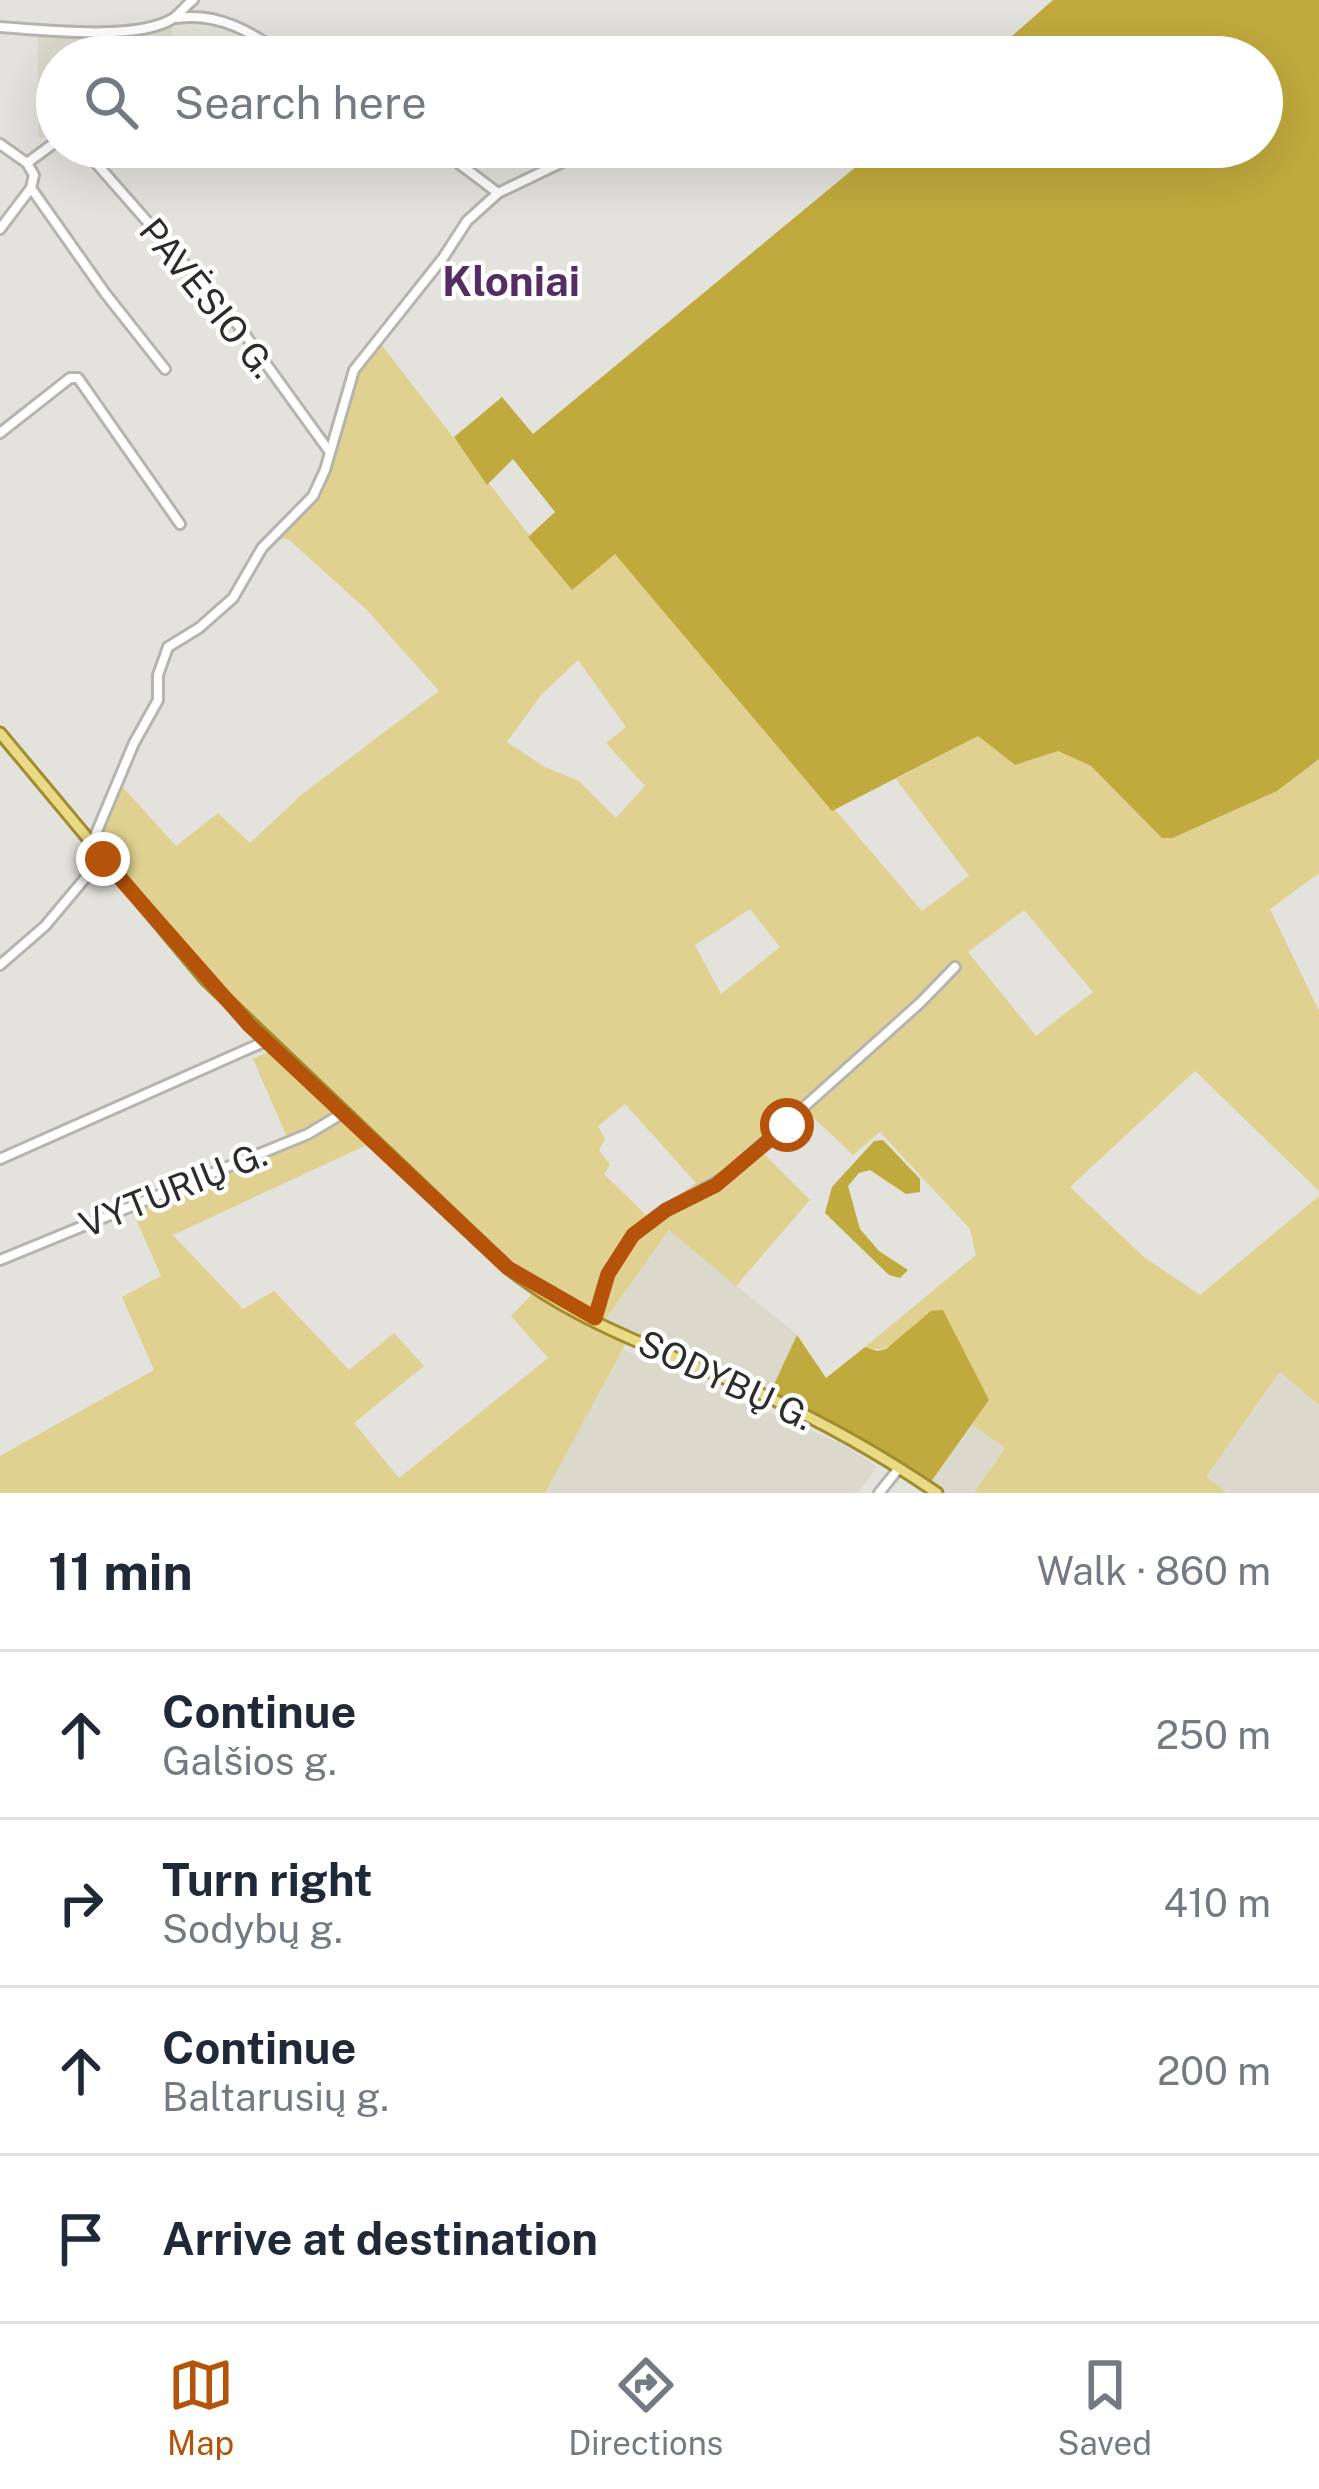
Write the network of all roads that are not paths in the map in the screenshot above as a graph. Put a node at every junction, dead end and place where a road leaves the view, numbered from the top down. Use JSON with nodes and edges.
{"nodes":[{"id":1,"x":190,"y":2,"type":"edge"},
{"id":2,"x":176,"y":18,"type":"junction"},
{"id":3,"x":0,"y":27,"type":"edge"},
{"id":4,"x":249,"y":36,"type":"edge"},
{"id":5,"x":0,"y":144,"type":"edge"},
{"id":6,"x":36,"y":160,"type":"edge"},
{"id":7,"x":27,"y":163,"type":"junction"},
{"id":8,"x":100,"y":168,"type":"edge"},
{"id":9,"x":464,"y":168,"type":"edge"},
{"id":10,"x":551,"y":168,"type":"edge"},
{"id":11,"x":31,"y":188,"type":"junction"},
{"id":12,"x":498,"y":194,"type":"junction"},
{"id":13,"x":0,"y":230,"type":"edge"},
{"id":14,"x":165,"y":370,"type":"dead end"},
{"id":15,"x":0,"y":433,"type":"edge"},
{"id":16,"x":330,"y":452,"type":"junction"},
{"id":17,"x":180,"y":524,"type":"dead end"},
{"id":18,"x":0,"y":735,"type":"edge"},
{"id":19,"x":92,"y":845,"type":"junction"},
{"id":20,"x":103,"y":859,"type":"junction"},
{"id":21,"x":0,"y":964,"type":"edge"},
{"id":22,"x":956,"y":967,"type":"dead end"},
{"id":23,"x":266,"y":1041,"type":"junction"},
{"id":24,"x":343,"y":1112,"type":"junction"},
{"id":25,"x":0,"y":1160,"type":"edge"},
{"id":26,"x":0,"y":1260,"type":"edge"},
{"id":27,"x":595,"y":1318,"type":"junction"},
{"id":28,"x":899,"y":1468,"type":"junction"},
{"id":29,"x":879,"y":1493,"type":"edge"},
{"id":30,"x":937,"y":1493,"type":"edge"}],
"edges":[{"from":1,"to":2,"type":"street"},
{"from":2,"to":3,"type":"street"},
{"from":2,"to":4,"type":"street"},
{"from":5,"to":7,"type":"street"},
{"from":6,"to":7,"type":"street"},
{"from":7,"to":11,"type":"street"},
{"from":8,"to":16,"type":"street","name":"PAVĖSIO G."},
{"from":9,"to":12,"type":"street"},
{"from":10,"to":12,"type":"street"},
{"from":11,"to":13,"type":"street"},
{"from":11,"to":14,"type":"street"},
{"from":12,"to":16,"type":"street"},
{"from":15,"to":17,"type":"street"},
{"from":16,"to":19,"type":"street"},
{"from":18,"to":19,"type":"main road","name":"SODYBŲ G."},
{"from":19,"to":20,"type":"main road","name":"SODYBŲ G."},
{"from":20,"to":21,"type":"street"},
{"from":20,"to":23,"type":"main road","name":"SODYBŲ G."},
{"from":22,"to":27,"type":"street"},
{"from":23,"to":24,"type":"main road","name":"SODYBŲ G."},
{"from":23,"to":25,"type":"street"},
{"from":24,"to":26,"type":"street","name":"VYTURIŲ G."},
{"from":24,"to":27,"type":"main road","name":"SODYBŲ G."},
{"from":27,"to":28,"type":"main road","name":"SODYBŲ G."},
{"from":28,"to":29,"type":"street"},
{"from":28,"to":30,"type":"main road","name":"SODYBŲ G."}]}
